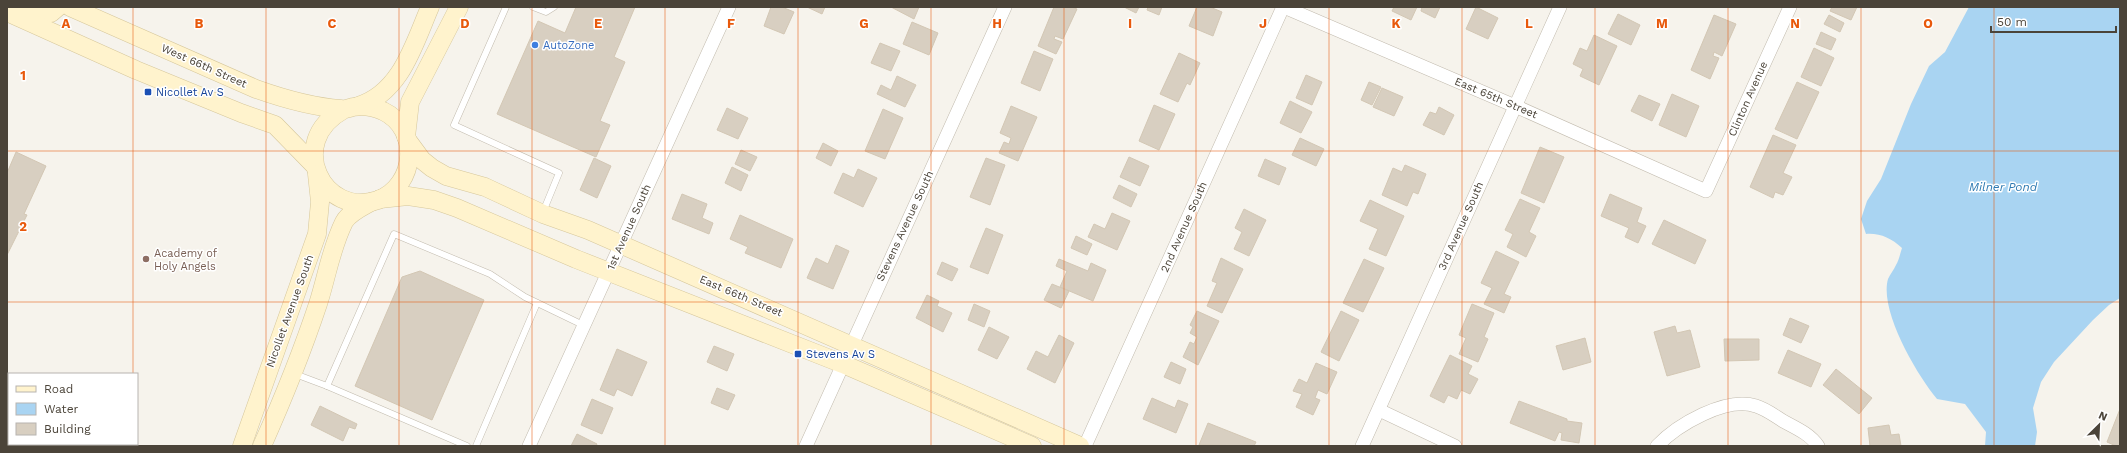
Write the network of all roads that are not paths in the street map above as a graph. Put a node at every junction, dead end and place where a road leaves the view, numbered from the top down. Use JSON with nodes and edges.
{"nodes":[{"id":1,"x":28,"y":7,"type":"edge"},
{"id":2,"x":58,"y":7,"type":"edge"},
{"id":3,"x":70,"y":7,"type":"edge"},
{"id":4,"x":430,"y":7,"type":"edge"},
{"id":5,"x":459,"y":7,"type":"edge"},
{"id":6,"x":506,"y":7,"type":"edge"},
{"id":7,"x":533,"y":7,"type":"edge"},
{"id":8,"x":554,"y":7,"type":"edge"},
{"id":9,"x":729,"y":7,"type":"edge"},
{"id":10,"x":1005,"y":7,"type":"edge"},
{"id":11,"x":1284,"y":7,"type":"edge"},
{"id":12,"x":1560,"y":7,"type":"edge"},
{"id":13,"x":1790,"y":7,"type":"edge"},
{"id":14,"x":7,"y":12,"type":"edge"},
{"id":15,"x":1515,"y":106,"type":"junction"},
{"id":16,"x":351,"y":108,"type":"junction"},
{"id":17,"x":407,"y":139,"type":"junction"},
{"id":18,"x":316,"y":168,"type":"junction"},
{"id":19,"x":1706,"y":192,"type":"joint"},
{"id":20,"x":375,"y":200,"type":"junction"},
{"id":21,"x":543,"y":214,"type":"junction"},
{"id":22,"x":620,"y":244,"type":"junction"},
{"id":23,"x":609,"y":272,"type":"junction"},
{"id":24,"x":537,"y":303,"type":"junction"},
{"id":25,"x":583,"y":325,"type":"junction"},
{"id":26,"x":851,"y":345,"type":"junction"},
{"id":27,"x":843,"y":364,"type":"junction"},
{"id":28,"x":293,"y":373,"type":"junction"},
{"id":29,"x":327,"y":386,"type":"junction"},
{"id":30,"x":1378,"y":410,"type":"junction"},
{"id":31,"x":242,"y":446,"type":"edge"},
{"id":32,"x":262,"y":446,"type":"edge"},
{"id":33,"x":467,"y":446,"type":"edge"},
{"id":34,"x":476,"y":446,"type":"edge"},
{"id":35,"x":528,"y":446,"type":"edge"},
{"id":36,"x":806,"y":446,"type":"edge"},
{"id":37,"x":1032,"y":446,"type":"edge"},
{"id":38,"x":1080,"y":446,"type":"edge"},
{"id":39,"x":1085,"y":446,"type":"edge"},
{"id":40,"x":1362,"y":446,"type":"edge"},
{"id":41,"x":1455,"y":446,"type":"edge"},
{"id":42,"x":1657,"y":446,"type":"edge"},
{"id":43,"x":1818,"y":446,"type":"edge"}],
"edges":[{"from":1,"to":2,"type":"main road"},
{"from":3,"to":16,"type":"main road","name":"West 66th Street"},
{"from":4,"to":16,"type":"main road"},
{"from":5,"to":17,"type":"main road"},
{"from":6,"to":21,"type":"lane"},
{"from":7,"to":8,"type":"lane"},
{"from":9,"to":22,"type":"street","name":"1st Avenue South"},
{"from":10,"to":26,"type":"street","name":"Stevens Avenue South"},
{"from":11,"to":15,"type":"street","name":"East 65th Street"},
{"from":11,"to":39,"type":"street","name":"2nd Avenue South"},
{"from":12,"to":15,"type":"street","name":"3rd Avenue South"},
{"from":13,"to":19,"type":"street","name":"Clinton Avenue"},
{"from":14,"to":18,"type":"main road"},
{"from":15,"to":19,"type":"street","name":"East 65th Street"},
{"from":15,"to":30,"type":"street","name":"3rd Avenue South"},
{"from":16,"to":17,"type":"main road"},
{"from":16,"to":18,"type":"main road"},
{"from":17,"to":20,"type":"main road"},
{"from":17,"to":21,"type":"main road","name":"East 66th Street"},
{"from":18,"to":20,"type":"main road"},
{"from":18,"to":31,"type":"main road","name":"Nicollet Avenue South"},
{"from":20,"to":23,"type":"main road"},
{"from":20,"to":28,"type":"main road","name":"Nicollet Avenue South"},
{"from":21,"to":22,"type":"main road","name":"East 66th Street"},
{"from":22,"to":23,"type":"street","name":"1st Avenue South"},
{"from":22,"to":26,"type":"main road","name":"East 66th Street"},
{"from":23,"to":25,"type":"street","name":"1st Avenue South"},
{"from":23,"to":27,"type":"main road"},
{"from":24,"to":25,"type":"lane"},
{"from":24,"to":29,"type":"lane"},
{"from":24,"to":34,"type":"lane"},
{"from":25,"to":35,"type":"street","name":"1st Avenue South"},
{"from":26,"to":27,"type":"street","name":"Stevens Avenue South"},
{"from":26,"to":38,"type":"main road","name":"East 66th Street"},
{"from":27,"to":36,"type":"street","name":"Stevens Avenue South"},
{"from":27,"to":37,"type":"main road"},
{"from":28,"to":29,"type":"lane"},
{"from":28,"to":32,"type":"main road","name":"Nicollet Avenue South"},
{"from":29,"to":33,"type":"lane"},
{"from":30,"to":40,"type":"street","name":"3rd Avenue South"},
{"from":30,"to":41,"type":"street"},
{"from":42,"to":43,"type":"street"}]}
